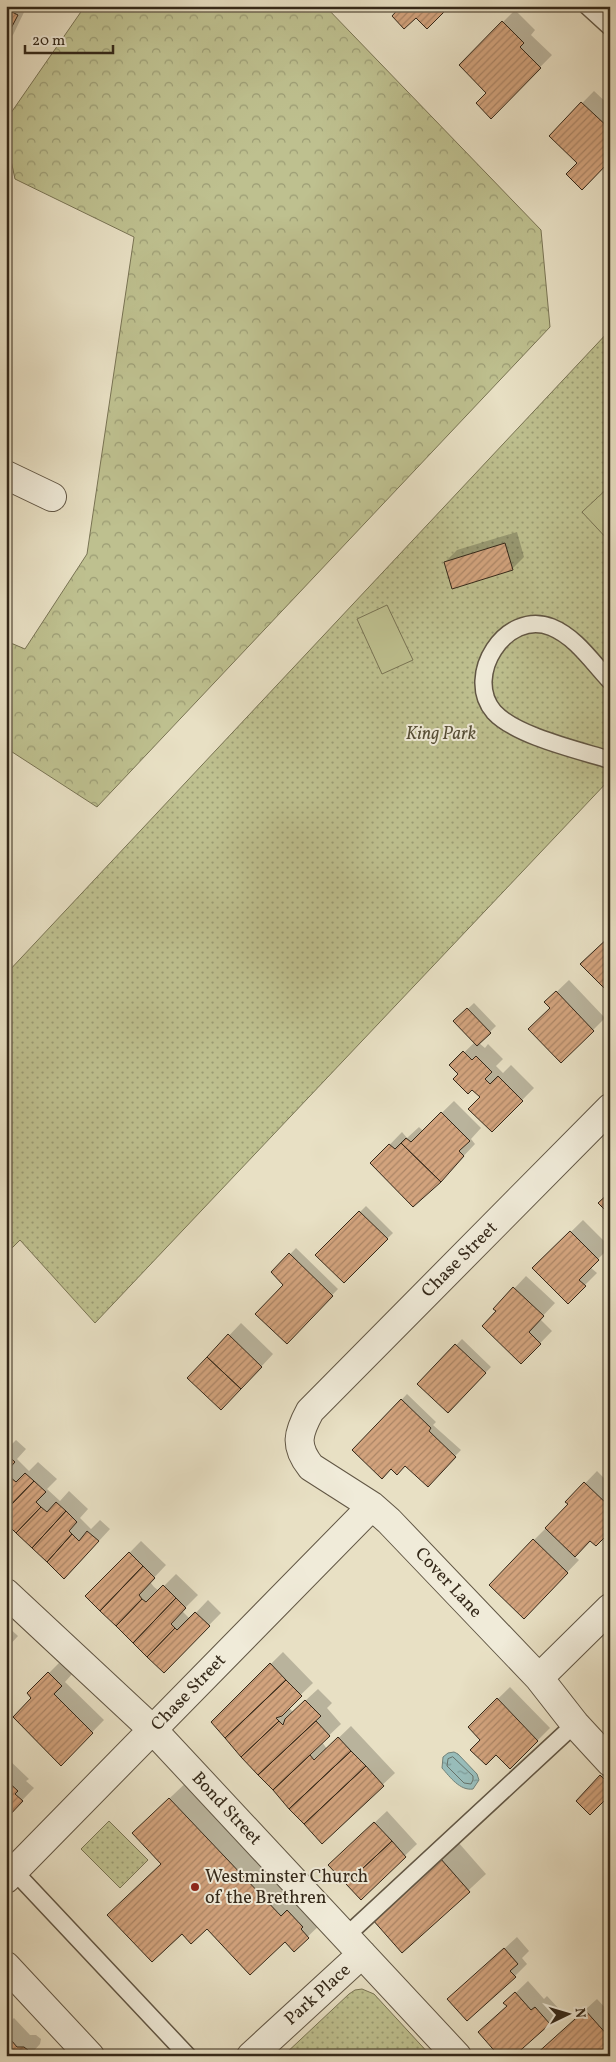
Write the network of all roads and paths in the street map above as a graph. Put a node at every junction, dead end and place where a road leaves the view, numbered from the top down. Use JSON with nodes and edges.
{"nodes":[{"id":1,"x":587,"y":6,"type":"edge"},
{"id":2,"x":610,"y":27,"type":"edge"},
{"id":3,"x":6,"y":475,"type":"edge"},
{"id":4,"x":52,"y":497,"type":"dead end"},
{"id":5,"x":610,"y":681,"type":"edge"},
{"id":6,"x":610,"y":760,"type":"edge"},
{"id":7,"x":610,"y":1108,"type":"edge"},
{"id":8,"x":310,"y":1411,"type":"joint"},
{"id":9,"x":372,"y":1506,"type":"junction"},
{"id":10,"x":6,"y":1593,"type":"edge"},
{"id":11,"x":610,"y":1608,"type":"edge"},
{"id":12,"x":539,"y":1678,"type":"junction"},
{"id":13,"x":575,"y":1724,"type":"junction"},
{"id":14,"x":153,"y":1730,"type":"junction"},
{"id":15,"x":610,"y":1762,"type":"edge"},
{"id":16,"x":10,"y":1875,"type":"edge"},
{"id":17,"x":354,"y":1945,"type":"junction"},
{"id":18,"x":6,"y":1966,"type":"edge"},
{"id":19,"x":90,"y":2056,"type":"edge"},
{"id":20,"x":188,"y":2056,"type":"edge"},
{"id":21,"x":251,"y":2056,"type":"edge"},
{"id":22,"x":457,"y":2056,"type":"edge"}],
"edges":[{"from":1,"to":2,"type":"lane"},
{"from":3,"to":4,"type":"street"},
{"from":5,"to":6,"type":"lane"},
{"from":7,"to":8,"type":"street","name":"Chase Street"},
{"from":8,"to":9,"type":"street","name":"Cover Lane"},
{"from":9,"to":12,"type":"street","name":"Cover Lane"},
{"from":9,"to":14,"type":"street","name":"Chase Street"},
{"from":10,"to":14,"type":"street","name":"Bond Street"},
{"from":11,"to":12,"type":"street"},
{"from":12,"to":13,"type":"street","name":"Cover Lane"},
{"from":13,"to":15,"type":"street","name":"Cover Lane"},
{"from":13,"to":17,"type":"lane"},
{"from":14,"to":16,"type":"street","name":"Chase Street"},
{"from":14,"to":17,"type":"street","name":"Bond Street"},
{"from":16,"to":20,"type":"lane"},
{"from":17,"to":21,"type":"street","name":"Park Place"},
{"from":17,"to":22,"type":"street","name":"Bond Street"},
{"from":18,"to":19,"type":"street"}]}
